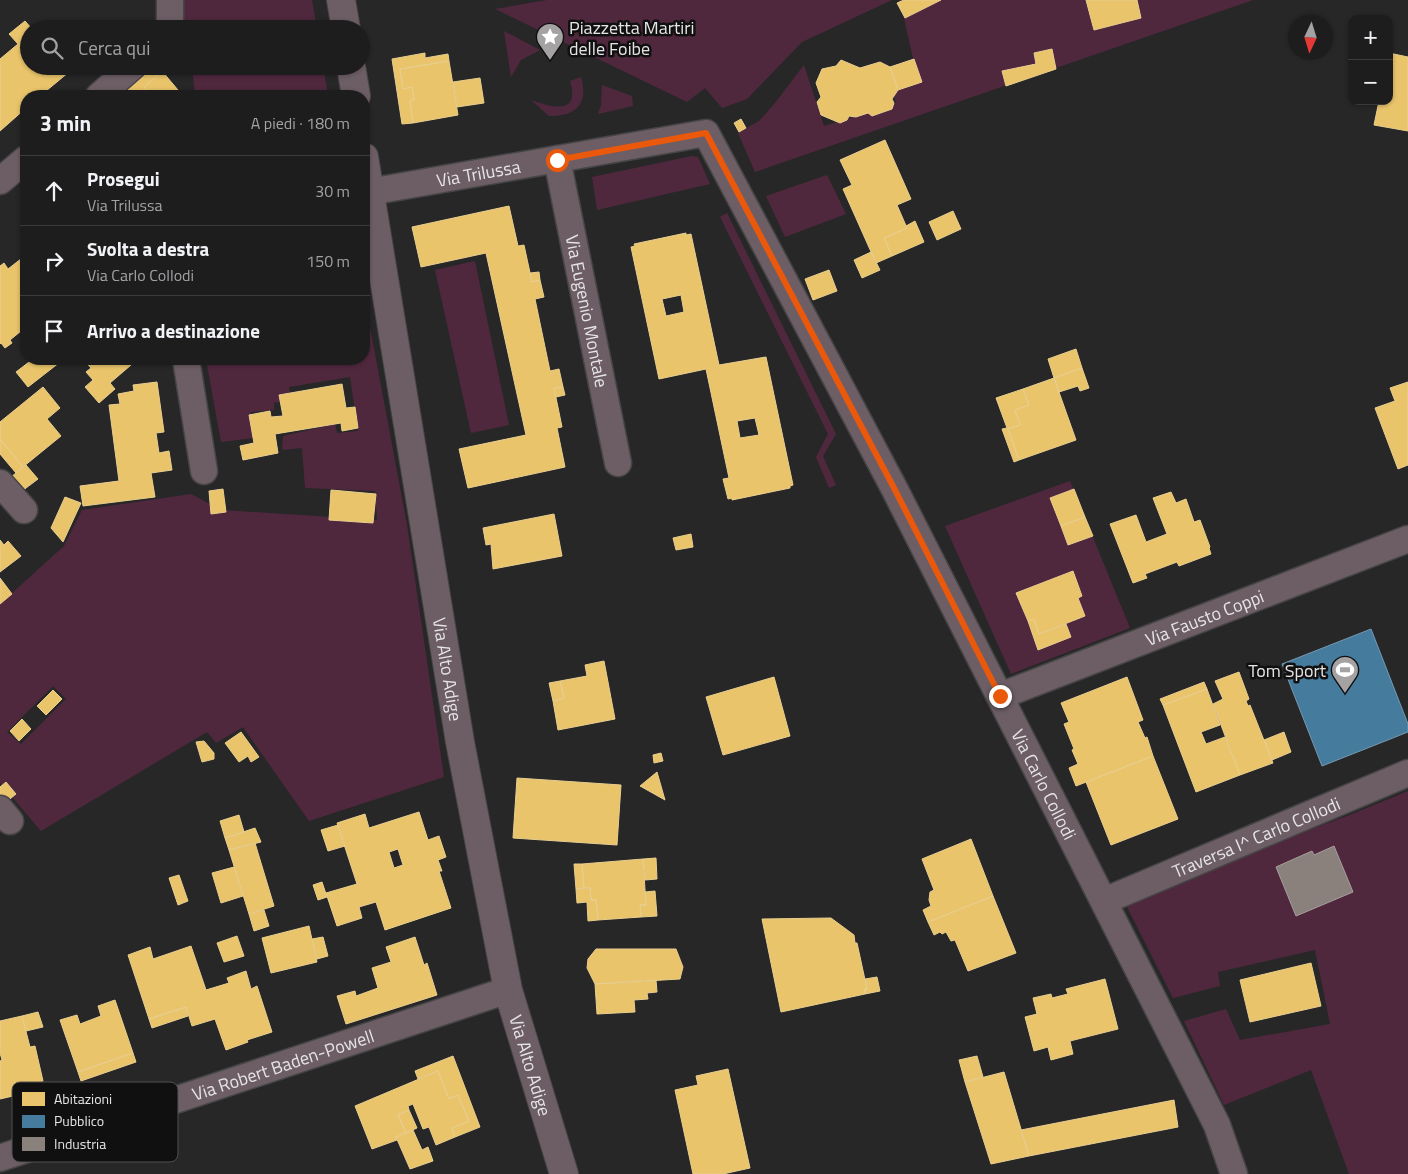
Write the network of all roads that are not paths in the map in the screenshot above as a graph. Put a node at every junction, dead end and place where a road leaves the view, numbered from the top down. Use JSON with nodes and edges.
{"nodes":[{"id":1,"x":170,"y":0,"type":"edge"},
{"id":2,"x":341,"y":0,"type":"edge"},
{"id":3,"x":170,"y":20,"type":"edge"},
{"id":4,"x":344,"y":20,"type":"edge"},
{"id":5,"x":123,"y":75,"type":"edge"},
{"id":6,"x":353,"y":75,"type":"edge"},
{"id":7,"x":106,"y":90,"type":"edge"},
{"id":8,"x":355,"y":90,"type":"edge"},
{"id":9,"x":706,"y":133,"type":"joint"},
{"id":10,"x":557,"y":160,"type":"junction"},
{"id":11,"x":20,"y":166,"type":"edge"},
{"id":12,"x":0,"y":181,"type":"edge"},
{"id":13,"x":370,"y":192,"type":"edge"},
{"id":14,"x":370,"y":204,"type":"edge"},
{"id":15,"x":187,"y":365,"type":"edge"},
{"id":16,"x":618,"y":463,"type":"dead end"},
{"id":17,"x":204,"y":471,"type":"dead end"},
{"id":18,"x":0,"y":483,"type":"edge"},
{"id":19,"x":24,"y":510,"type":"dead end"},
{"id":20,"x":1408,"y":539,"type":"edge"},
{"id":21,"x":1000,"y":696,"type":"junction"},
{"id":22,"x":1408,"y":773,"type":"edge"},
{"id":23,"x":1104,"y":901,"type":"junction"},
{"id":24,"x":508,"y":990,"type":"junction"},
{"id":25,"x":178,"y":1099,"type":"edge"},
{"id":26,"x":12,"y":1154,"type":"edge"},
{"id":27,"x":0,"y":1158,"type":"edge"},
{"id":28,"x":564,"y":1174,"type":"edge"},
{"id":29,"x":1234,"y":1174,"type":"edge"}],
"edges":[{"from":1,"to":3,"type":"street"},
{"from":2,"to":4,"type":"street"},
{"from":5,"to":7,"type":"street"},
{"from":6,"to":8,"type":"street"},
{"from":9,"to":10,"type":"street","name":"Via Trilussa"},
{"from":9,"to":21,"type":"street","name":"Via Carlo Collodi"},
{"from":10,"to":13,"type":"street","name":"Via Trilussa"},
{"from":10,"to":16,"type":"street","name":"Via Eugenio Montale"},
{"from":11,"to":12,"type":"street"},
{"from":14,"to":24,"type":"street","name":"Via Alto Adige"},
{"from":15,"to":17,"type":"street"},
{"from":18,"to":19,"type":"street"},
{"from":20,"to":21,"type":"street","name":"Via Fausto Coppi"},
{"from":21,"to":23,"type":"street","name":"Via Carlo Collodi"},
{"from":22,"to":23,"type":"street","name":"Traversa I^ Carlo Collodi"},
{"from":23,"to":29,"type":"street","name":"Via Carlo Collodi"},
{"from":24,"to":25,"type":"street","name":"Via Robert Baden-Powell"},
{"from":24,"to":28,"type":"street","name":"Via Alto Adige"},
{"from":26,"to":27,"type":"street","name":"Via Robert Baden-Powell"}]}
